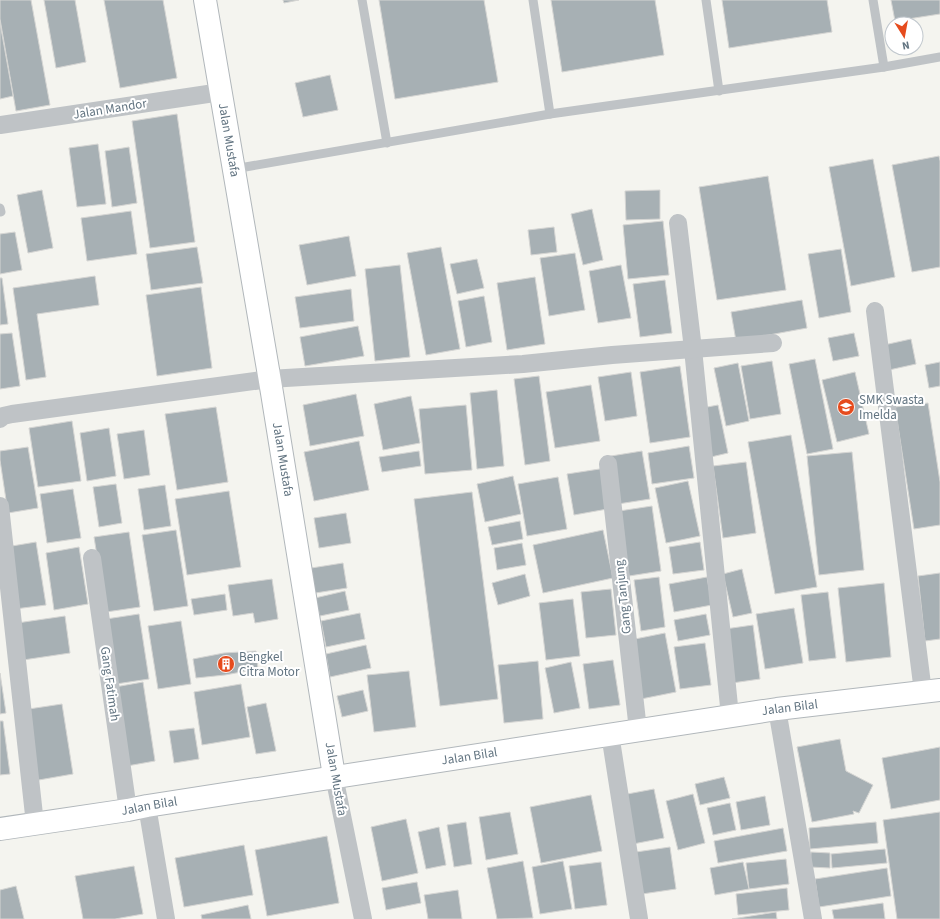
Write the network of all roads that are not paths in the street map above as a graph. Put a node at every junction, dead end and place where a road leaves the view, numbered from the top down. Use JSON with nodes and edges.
{"nodes":[{"id":1,"x":205,"y":0,"type":"edge"},
{"id":2,"x":362,"y":0,"type":"edge"},
{"id":3,"x":533,"y":0,"type":"edge"},
{"id":4,"x":706,"y":0,"type":"edge"},
{"id":5,"x":874,"y":0,"type":"edge"},
{"id":6,"x":940,"y":57,"type":"edge"},
{"id":7,"x":884,"y":67,"type":"junction"},
{"id":8,"x":719,"y":91,"type":"junction"},
{"id":9,"x":221,"y":92,"type":"junction"},
{"id":10,"x":550,"y":114,"type":"junction"},
{"id":11,"x":0,"y":126,"type":"edge"},
{"id":12,"x":387,"y":143,"type":"junction"},
{"id":13,"x":234,"y":169,"type":"junction"},
{"id":14,"x":678,"y":222,"type":"dead end"},
{"id":15,"x":875,"y":311,"type":"dead end"},
{"id":16,"x":773,"y":343,"type":"dead end"},
{"id":17,"x":693,"y":349,"type":"junction"},
{"id":18,"x":269,"y":379,"type":"junction"},
{"id":19,"x":0,"y":419,"type":"edge"},
{"id":20,"x":608,"y":464,"type":"dead end"},
{"id":21,"x":0,"y":506,"type":"edge"},
{"id":22,"x":92,"y":558,"type":"dead end"},
{"id":23,"x":932,"y":691,"type":"edge"},
{"id":24,"x":777,"y":709,"type":"junction"},
{"id":25,"x":730,"y":716,"type":"junction"},
{"id":26,"x":638,"y":730,"type":"junction"},
{"id":27,"x":610,"y":734,"type":"junction"},
{"id":28,"x":334,"y":776,"type":"junction"},
{"id":29,"x":138,"y":808,"type":"junction"},
{"id":30,"x":35,"y":824,"type":"junction"},
{"id":31,"x":0,"y":829,"type":"edge"},
{"id":32,"x":166,"y":919,"type":"edge"},
{"id":33,"x":363,"y":919,"type":"edge"},
{"id":34,"x":639,"y":919,"type":"edge"},
{"id":35,"x":813,"y":919,"type":"edge"}],
"edges":[{"from":1,"to":9,"type":"main road","name":"Jalan Mustafa"},
{"from":2,"to":12,"type":"lane"},
{"from":3,"to":10,"type":"lane"},
{"from":4,"to":8,"type":"lane"},
{"from":5,"to":7,"type":"lane"},
{"from":6,"to":7,"type":"lane"},
{"from":7,"to":8,"type":"lane"},
{"from":8,"to":10,"type":"lane"},
{"from":9,"to":11,"type":"street","name":"Jalan Mandor"},
{"from":9,"to":13,"type":"main road","name":"Jalan Mustafa"},
{"from":10,"to":12,"type":"lane"},
{"from":12,"to":13,"type":"lane"},
{"from":13,"to":18,"type":"main road","name":"Jalan Mustafa"},
{"from":14,"to":17,"type":"street"},
{"from":15,"to":23,"type":"street"},
{"from":16,"to":17,"type":"street"},
{"from":17,"to":18,"type":"street"},
{"from":17,"to":25,"type":"street"},
{"from":18,"to":19,"type":"street"},
{"from":18,"to":28,"type":"main road","name":"Jalan Mustafa"},
{"from":20,"to":26,"type":"street","name":"Gang Tanjung"},
{"from":21,"to":30,"type":"street"},
{"from":22,"to":29,"type":"street","name":"Gang Fatimah"},
{"from":23,"to":24,"type":"main road","name":"Jalan Bilal"},
{"from":24,"to":25,"type":"main road","name":"Jalan Bilal"},
{"from":24,"to":35,"type":"street"},
{"from":25,"to":26,"type":"main road","name":"Jalan Bilal"},
{"from":26,"to":27,"type":"main road","name":"Jalan Bilal"},
{"from":27,"to":28,"type":"main road","name":"Jalan Bilal"},
{"from":27,"to":34,"type":"street"},
{"from":28,"to":29,"type":"main road","name":"Jalan Bilal"},
{"from":28,"to":33,"type":"street","name":"Jalan Mustafa"},
{"from":29,"to":30,"type":"main road","name":"Jalan Bilal"},
{"from":29,"to":32,"type":"street","name":"Gang Fatimah"},
{"from":30,"to":31,"type":"main road","name":"Jalan Bilal"}]}
